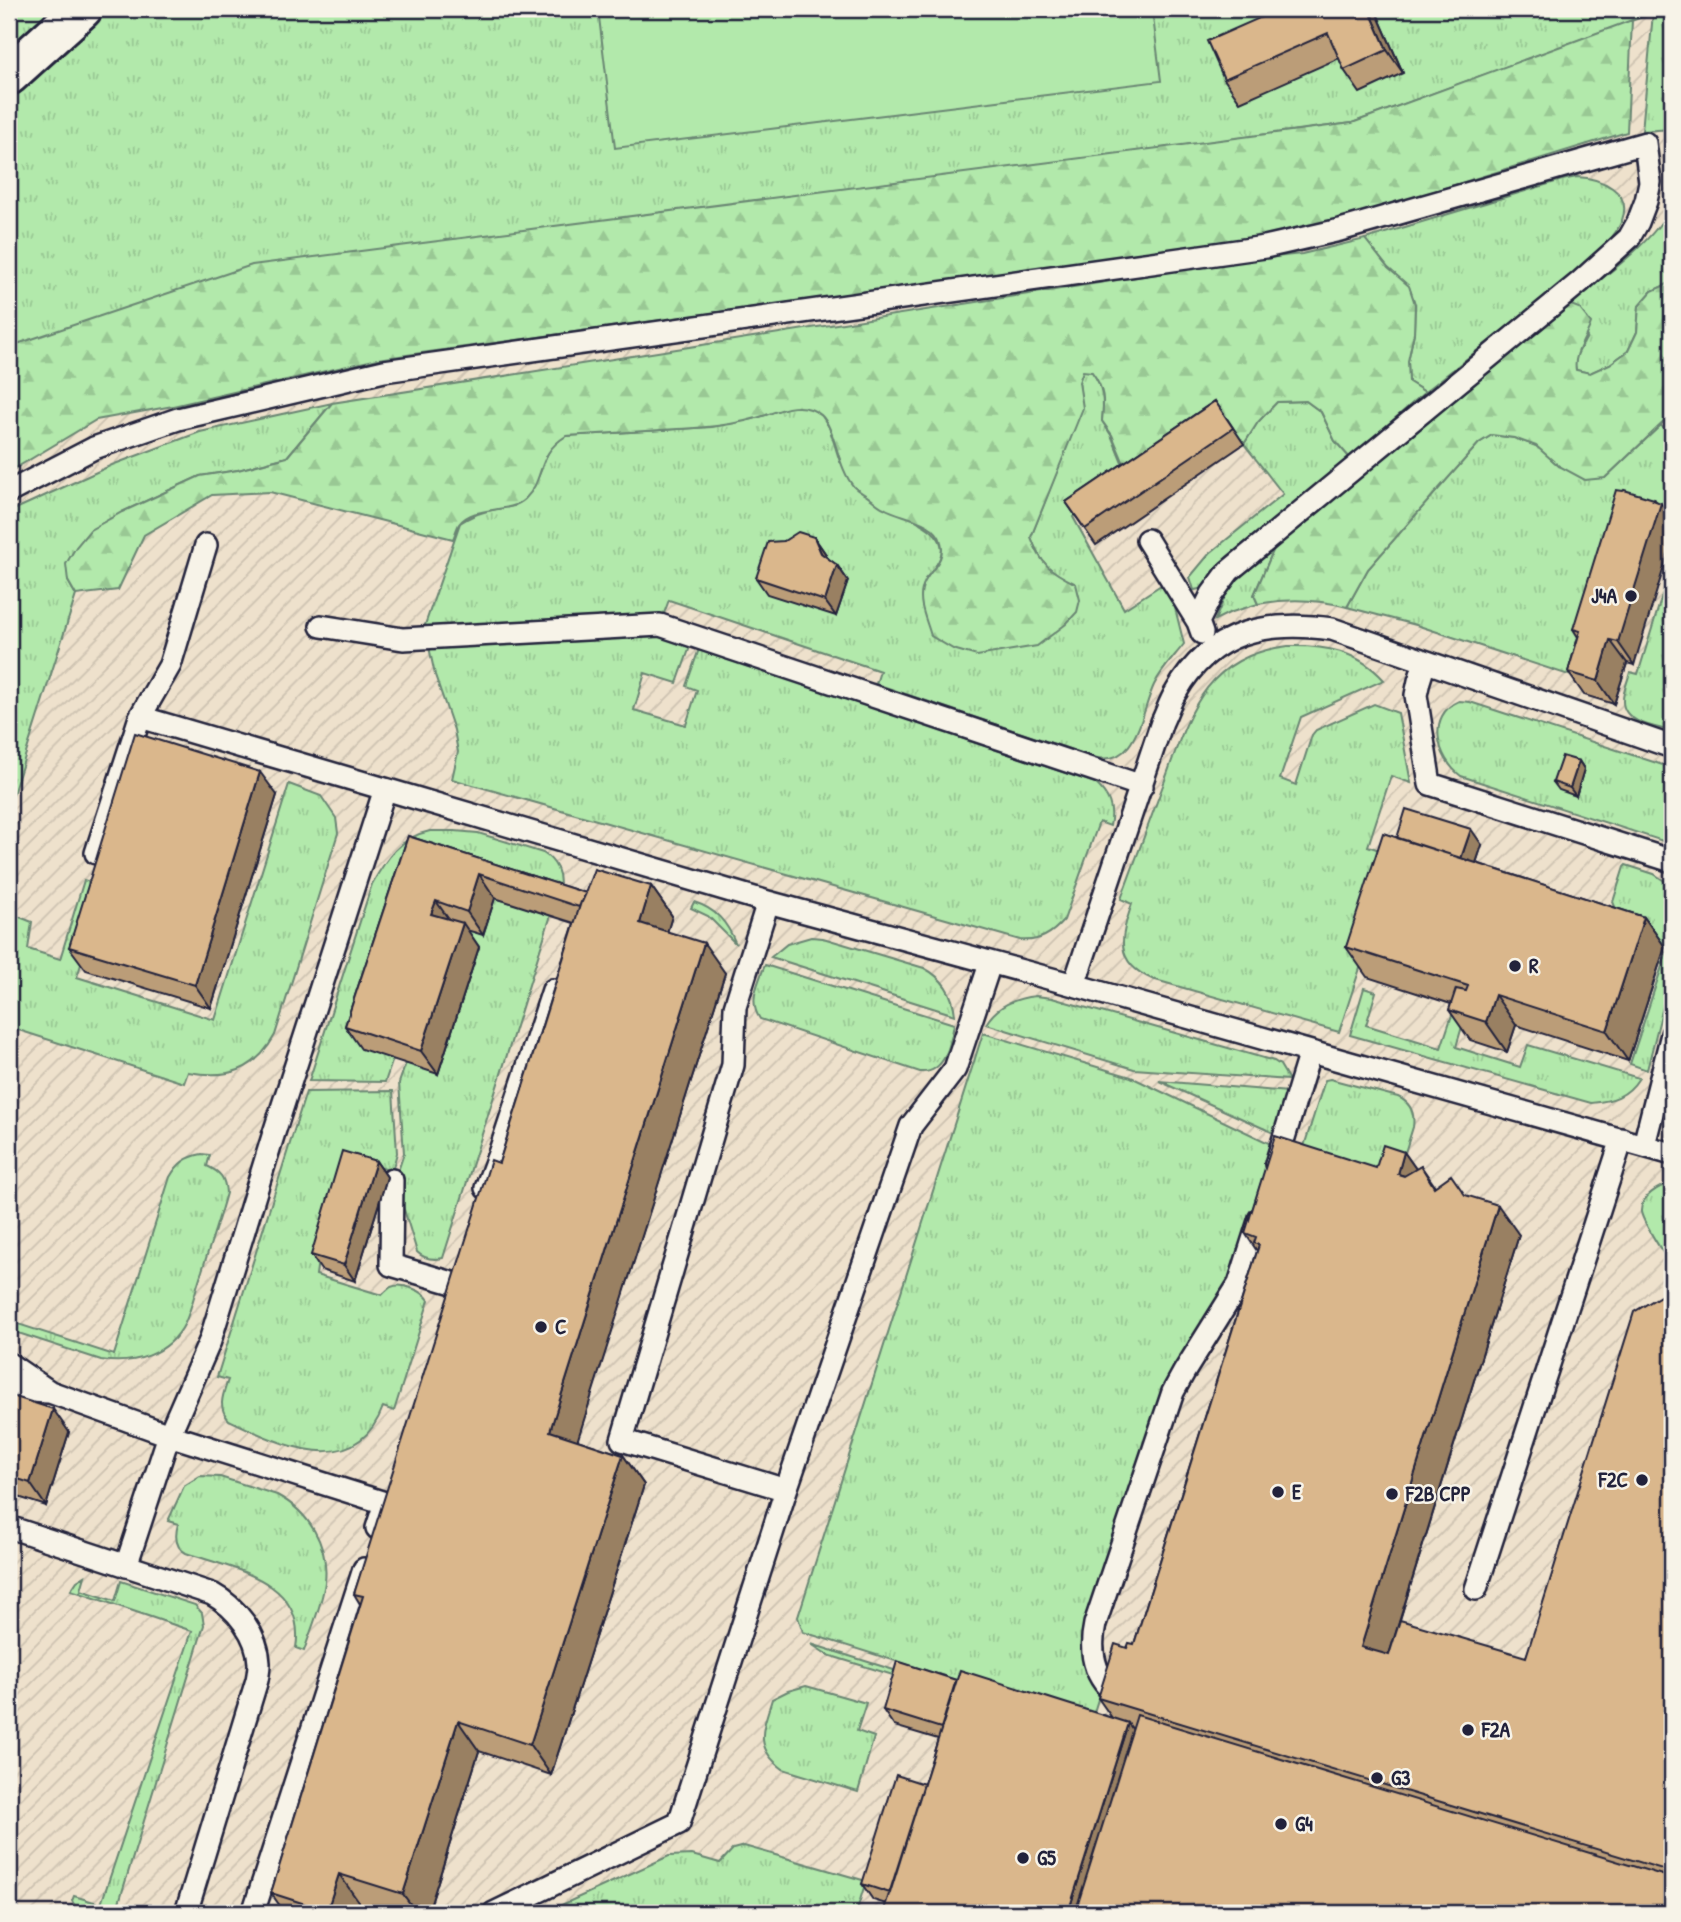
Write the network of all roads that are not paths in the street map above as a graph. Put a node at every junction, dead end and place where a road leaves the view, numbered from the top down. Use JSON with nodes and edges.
{"nodes":[{"id":1,"x":82,"y":9,"type":"edge"},
{"id":2,"x":9,"y":75,"type":"edge"},
{"id":3,"x":9,"y":492,"type":"edge"},
{"id":4,"x":1147,"y":540,"type":"dead end"},
{"id":5,"x":206,"y":545,"type":"dead end"},
{"id":6,"x":1198,"y":622,"type":"junction"},
{"id":7,"x":321,"y":625,"type":"dead end"},
{"id":8,"x":1210,"y":652,"type":"junction"},
{"id":9,"x":1425,"y":662,"type":"junction"},
{"id":10,"x":140,"y":717,"type":"junction"},
{"id":11,"x":1672,"y":747,"type":"edge"},
{"id":12,"x":1142,"y":786,"type":"junction"},
{"id":13,"x":385,"y":789,"type":"junction"},
{"id":14,"x":96,"y":853,"type":"edge"},
{"id":15,"x":1672,"y":861,"type":"edge"},
{"id":16,"x":768,"y":902,"type":"junction"},
{"id":17,"x":990,"y":964,"type":"junction"},
{"id":18,"x":559,"y":973,"type":"edge"},
{"id":19,"x":1074,"y":985,"type":"junction"},
{"id":20,"x":1672,"y":1034,"type":"edge"},
{"id":21,"x":1310,"y":1052,"type":"junction"},
{"id":22,"x":1622,"y":1139,"type":"junction"},
{"id":23,"x":1644,"y":1145,"type":"junction"},
{"id":24,"x":1672,"y":1154,"type":"edge"},
{"id":25,"x":392,"y":1180,"type":"dead end"},
{"id":26,"x":480,"y":1210,"type":"edge"},
{"id":27,"x":464,"y":1259,"type":"edge"},
{"id":28,"x":9,"y":1364,"type":"edge"},
{"id":29,"x":9,"y":1390,"type":"edge"},
{"id":30,"x":50,"y":1392,"type":"junction"},
{"id":31,"x":169,"y":1435,"type":"junction"},
{"id":32,"x":786,"y":1490,"type":"junction"},
{"id":33,"x":9,"y":1527,"type":"edge"},
{"id":34,"x":126,"y":1566,"type":"junction"},
{"id":35,"x":1476,"y":1589,"type":"dead end"},
{"id":36,"x":1108,"y":1687,"type":"edge"},
{"id":37,"x":186,"y":1913,"type":"edge"},
{"id":38,"x":253,"y":1913,"type":"edge"},
{"id":39,"x":494,"y":1913,"type":"edge"}],
"edges":[{"from":1,"to":2,"type":"street"},
{"from":3,"to":6,"type":"lane"},
{"from":4,"to":6,"type":"lane"},
{"from":5,"to":10,"type":"lane"},
{"from":6,"to":8,"type":"lane"},
{"from":7,"to":12,"type":"lane"},
{"from":8,"to":9,"type":"lane"},
{"from":8,"to":12,"type":"lane"},
{"from":9,"to":11,"type":"lane"},
{"from":9,"to":15,"type":"lane"},
{"from":10,"to":13,"type":"lane"},
{"from":10,"to":14,"type":"lane"},
{"from":12,"to":19,"type":"lane"},
{"from":13,"to":16,"type":"lane"},
{"from":13,"to":31,"type":"lane"},
{"from":16,"to":17,"type":"lane"},
{"from":16,"to":32,"type":"lane"},
{"from":17,"to":19,"type":"lane"},
{"from":17,"to":32,"type":"lane"},
{"from":18,"to":26,"type":"lane"},
{"from":19,"to":21,"type":"lane"},
{"from":20,"to":23,"type":"lane"},
{"from":21,"to":22,"type":"lane"},
{"from":21,"to":36,"type":"lane"},
{"from":22,"to":23,"type":"lane"},
{"from":22,"to":35,"type":"lane"},
{"from":23,"to":24,"type":"lane"},
{"from":25,"to":27,"type":"lane"},
{"from":28,"to":30,"type":"lane"},
{"from":29,"to":30,"type":"lane"},
{"from":30,"to":31,"type":"lane"},
{"from":31,"to":34,"type":"lane"},
{"from":31,"to":38,"type":"lane"},
{"from":32,"to":39,"type":"lane"},
{"from":33,"to":34,"type":"lane"},
{"from":34,"to":37,"type":"lane"}]}
